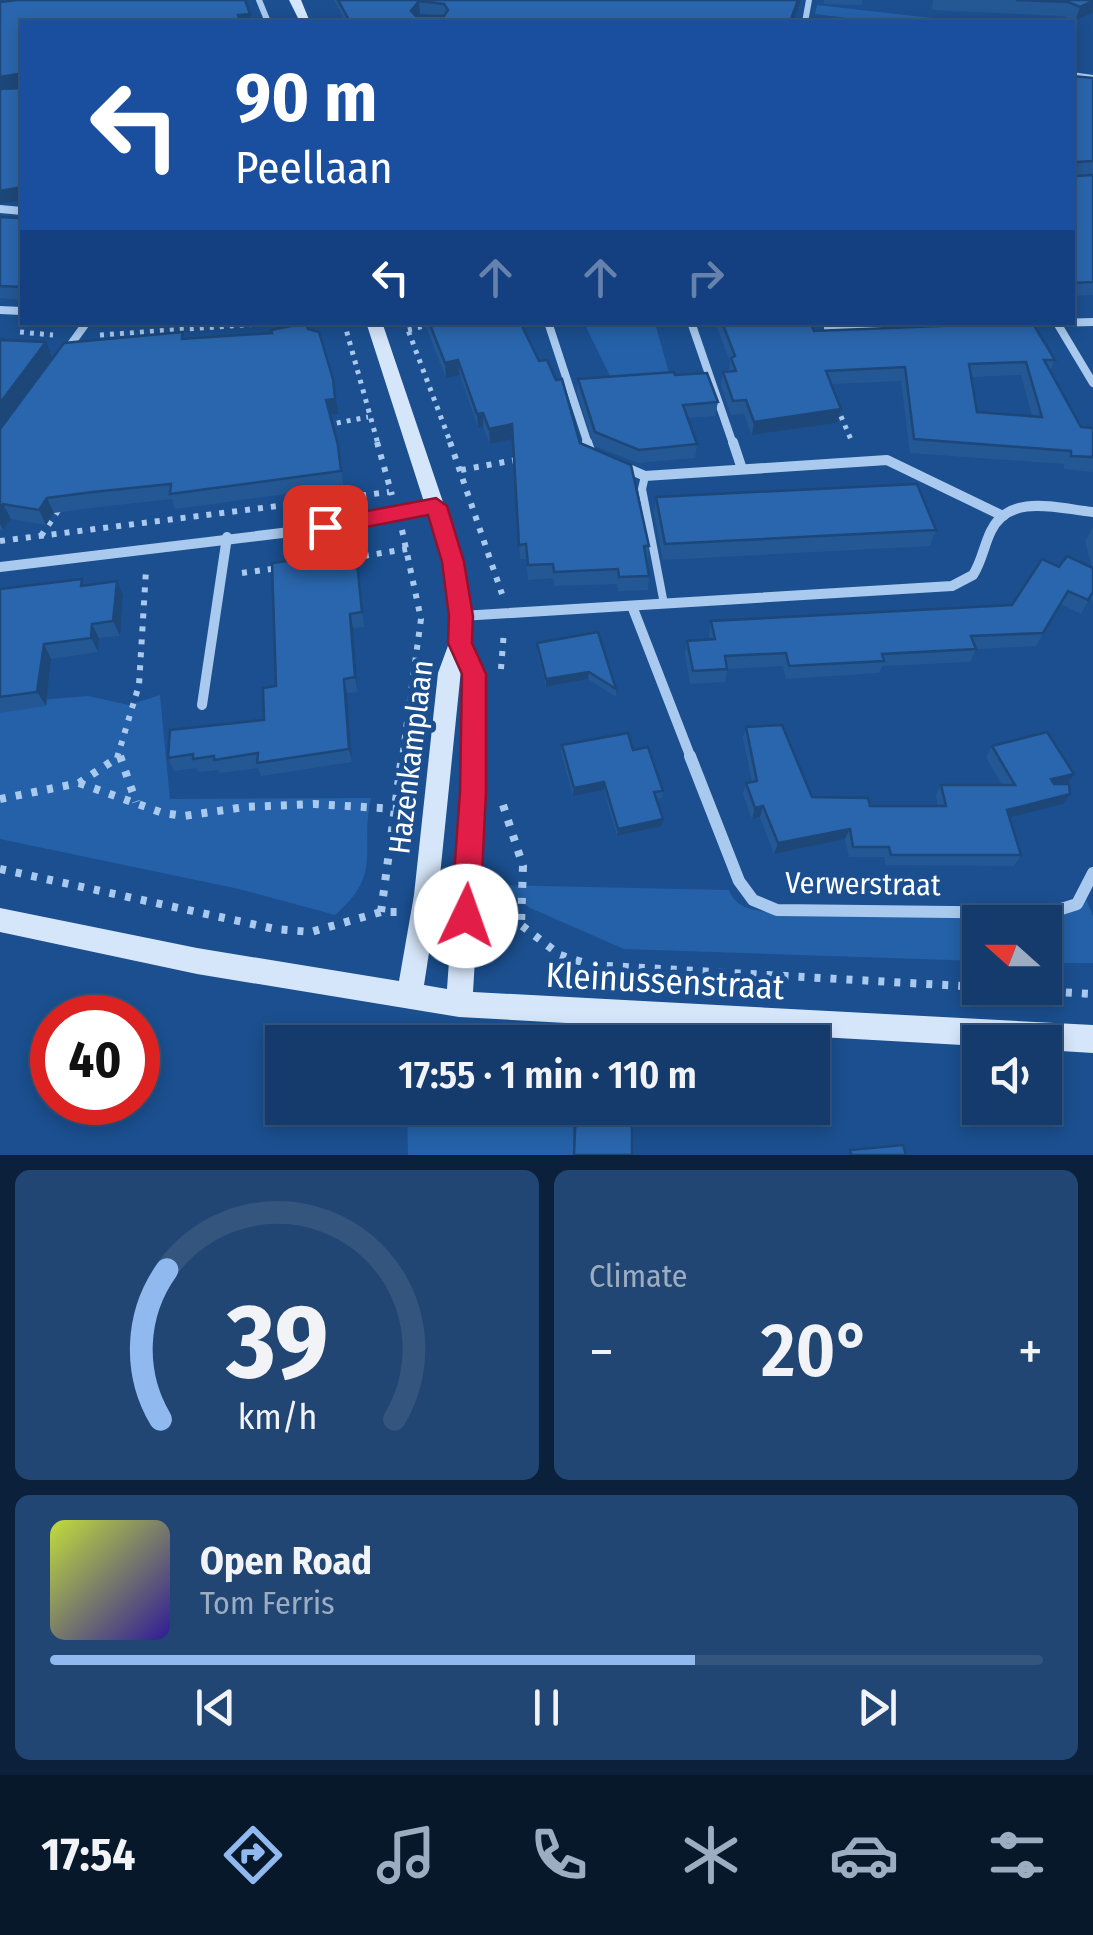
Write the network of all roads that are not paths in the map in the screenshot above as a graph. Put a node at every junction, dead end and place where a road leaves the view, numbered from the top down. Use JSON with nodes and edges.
{"nodes":[{"id":1,"x":85,"y":325,"type":"edge"},
{"id":2,"x":375,"y":325,"type":"edge"},
{"id":3,"x":549,"y":325,"type":"edge"},
{"id":4,"x":692,"y":325,"type":"edge"},
{"id":5,"x":871,"y":325,"type":"edge"},
{"id":6,"x":1056,"y":325,"type":"edge"},
{"id":7,"x":828,"y":328,"type":"edge"},
{"id":8,"x":54,"y":368,"type":"edge"},
{"id":9,"x":1093,"y":383,"type":"edge"},
{"id":10,"x":742,"y":469,"type":"junction"},
{"id":11,"x":645,"y":476,"type":"junction"},
{"id":12,"x":436,"y":506,"type":"junction"},
{"id":13,"x":1093,"y":512,"type":"edge"},
{"id":14,"x":1003,"y":516,"type":"junction"},
{"id":15,"x":227,"y":536,"type":"junction"},
{"id":16,"x":0,"y":567,"type":"edge"},
{"id":17,"x":664,"y":604,"type":"junction"},
{"id":18,"x":632,"y":606,"type":"junction"},
{"id":19,"x":461,"y":616,"type":"junction"},
{"id":20,"x":460,"y":643,"type":"junction"},
{"id":21,"x":202,"y":705,"type":"dead end"},
{"id":22,"x":1093,"y":874,"type":"edge"},
{"id":23,"x":0,"y":920,"type":"edge"},
{"id":24,"x":410,"y":998,"type":"junction"},
{"id":25,"x":459,"y":1004,"type":"junction"},
{"id":26,"x":1093,"y":1039,"type":"edge"}],
"edges":[{"from":1,"to":8,"type":"street"},
{"from":2,"to":12,"type":"street","name":"Hazenkamplaan"},
{"from":3,"to":11,"type":"street"},
{"from":4,"to":10,"type":"street"},
{"from":5,"to":7,"type":"street"},
{"from":6,"to":9,"type":"street"},
{"from":10,"to":11,"type":"street"},
{"from":10,"to":14,"type":"street"},
{"from":11,"to":17,"type":"lane"},
{"from":12,"to":15,"type":"street"},
{"from":12,"to":19,"type":"street","name":"Hazenkamplaan"},
{"from":13,"to":14,"type":"street"},
{"from":14,"to":17,"type":"street"},
{"from":15,"to":16,"type":"street"},
{"from":15,"to":21,"type":"street"},
{"from":17,"to":18,"type":"street"},
{"from":18,"to":19,"type":"street"},
{"from":18,"to":22,"type":"street","name":"Verwerstraat"},
{"from":19,"to":20,"type":"street","name":"Hazenkamplaan"},
{"from":20,"to":24,"type":"street","name":"Hazenkamplaan"},
{"from":20,"to":25,"type":"street","name":"Hazenkamplaan"},
{"from":23,"to":24,"type":"street","name":"Kleinussenstraat"},
{"from":24,"to":25,"type":"street","name":"Kleinussenstraat"},
{"from":25,"to":26,"type":"street","name":"Kleinussenstraat"}]}
